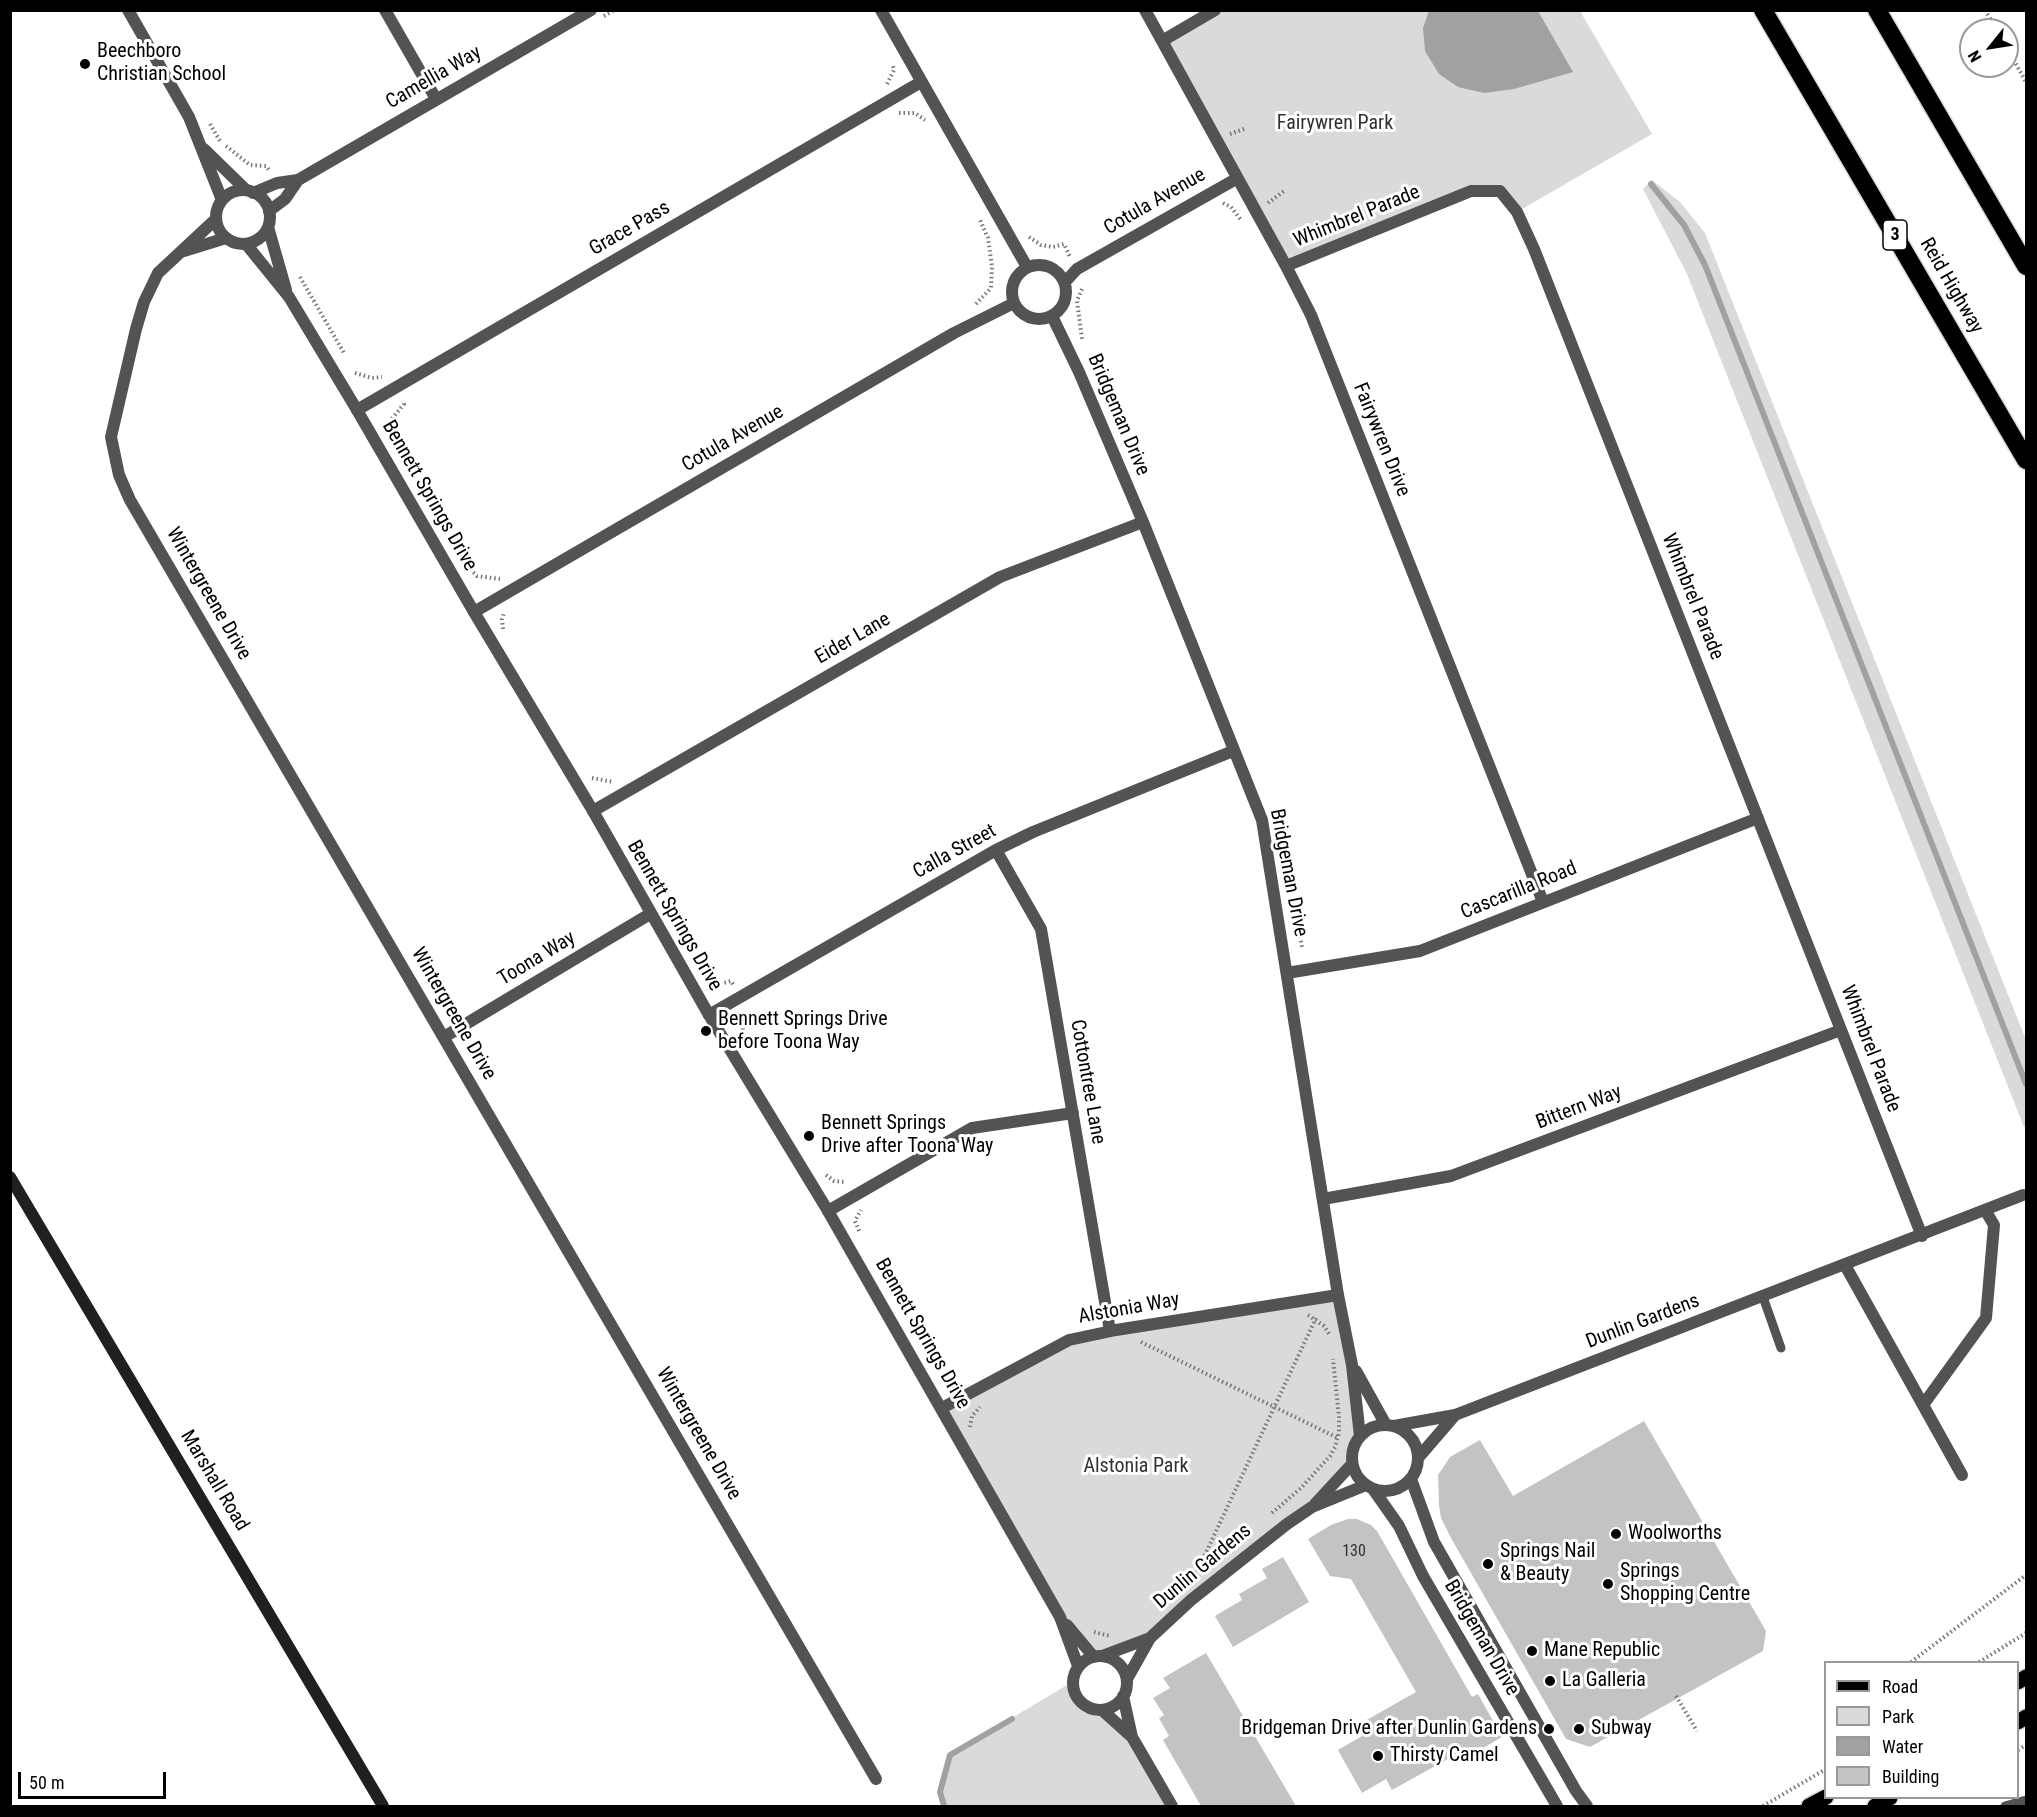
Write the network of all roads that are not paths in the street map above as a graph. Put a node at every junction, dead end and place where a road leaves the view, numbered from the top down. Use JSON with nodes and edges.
{"nodes":[{"id":1,"x":128,"y":10,"type":"edge"},
{"id":2,"x":385,"y":10,"type":"edge"},
{"id":3,"x":591,"y":10,"type":"edge"},
{"id":4,"x":881,"y":10,"type":"edge"},
{"id":5,"x":1145,"y":10,"type":"edge"},
{"id":6,"x":1215,"y":10,"type":"edge"},
{"id":7,"x":1763,"y":10,"type":"edge"},
{"id":8,"x":1877,"y":10,"type":"edge"},
{"id":9,"x":1162,"y":41,"type":"junction"},
{"id":10,"x":921,"y":82,"type":"junction"},
{"id":11,"x":436,"y":99,"type":"junction"},
{"id":12,"x":199,"y":144,"type":"junction"},
{"id":13,"x":1236,"y":179,"type":"junction"},
{"id":14,"x":298,"y":180,"type":"junction"},
{"id":15,"x":250,"y":191,"type":"junction"},
{"id":16,"x":222,"y":200,"type":"junction"},
{"id":17,"x":269,"y":211,"type":"junction"},
{"id":18,"x":216,"y":219,"type":"junction"},
{"id":19,"x":268,"y":227,"type":"junction"},
{"id":20,"x":226,"y":238,"type":"junction"},
{"id":21,"x":246,"y":244,"type":"junction"},
{"id":22,"x":180,"y":253,"type":"junction"},
{"id":23,"x":1286,"y":266,"type":"junction"},
{"id":24,"x":2026,"y":266,"type":"edge"},
{"id":25,"x":1027,"y":267,"type":"junction"},
{"id":26,"x":1065,"y":282,"type":"junction"},
{"id":27,"x":289,"y":297,"type":"junction"},
{"id":28,"x":1014,"y":303,"type":"junction"},
{"id":29,"x":1052,"y":316,"type":"junction"},
{"id":30,"x":357,"y":410,"type":"junction"},
{"id":31,"x":2026,"y":460,"type":"edge"},
{"id":32,"x":1143,"y":522,"type":"junction"},
{"id":33,"x":474,"y":612,"type":"junction"},
{"id":34,"x":1233,"y":751,"type":"junction"},
{"id":35,"x":593,"y":811,"type":"junction"},
{"id":36,"x":1758,"y":818,"type":"junction"},
{"id":37,"x":996,"y":850,"type":"junction"},
{"id":38,"x":1543,"y":902,"type":"junction"},
{"id":39,"x":650,"y":915,"type":"junction"},
{"id":40,"x":1287,"y":973,"type":"junction"},
{"id":41,"x":709,"y":1015,"type":"junction"},
{"id":42,"x":1841,"y":1030,"type":"junction"},
{"id":43,"x":444,"y":1037,"type":"junction"},
{"id":44,"x":1073,"y":1113,"type":"junction"},
{"id":45,"x":10,"y":1177,"type":"edge"},
{"id":46,"x":2023,"y":1196,"type":"dead end"},
{"id":47,"x":1323,"y":1199,"type":"junction"},
{"id":48,"x":1985,"y":1210,"type":"junction"},
{"id":49,"x":828,"y":1211,"type":"junction"},
{"id":50,"x":1922,"y":1236,"type":"junction"},
{"id":51,"x":1845,"y":1265,"type":"junction"},
{"id":52,"x":1338,"y":1295,"type":"junction"},
{"id":53,"x":1763,"y":1297,"type":"junction"},
{"id":54,"x":1113,"y":1331,"type":"junction"},
{"id":55,"x":1781,"y":1348,"type":"dead end"},
{"id":56,"x":1352,"y":1365,"type":"junction"},
{"id":57,"x":1923,"y":1405,"type":"junction"},
{"id":58,"x":942,"y":1408,"type":"junction"},
{"id":59,"x":1455,"y":1415,"type":"junction"},
{"id":60,"x":1390,"y":1426,"type":"junction"},
{"id":61,"x":1360,"y":1436,"type":"junction"},
{"id":62,"x":1418,"y":1458,"type":"junction"},
{"id":63,"x":1353,"y":1464,"type":"junction"},
{"id":64,"x":1962,"y":1475,"type":"dead end"},
{"id":65,"x":1411,"y":1479,"type":"junction"},
{"id":66,"x":1369,"y":1487,"type":"junction"},
{"id":67,"x":1312,"y":1507,"type":"junction"},
{"id":68,"x":1060,"y":1617,"type":"junction"},
{"id":69,"x":1150,"y":1638,"type":"junction"},
{"id":70,"x":1097,"y":1656,"type":"junction"},
{"id":71,"x":1078,"y":1666,"type":"junction"},
{"id":72,"x":1127,"y":1679,"type":"junction"},
{"id":73,"x":1123,"y":1696,"type":"junction"},
{"id":74,"x":1102,"y":1710,"type":"junction"},
{"id":75,"x":1132,"y":1737,"type":"junction"},
{"id":76,"x":876,"y":1779,"type":"dead end"},
{"id":77,"x":1576,"y":1791,"type":"junction"},
{"id":78,"x":1824,"y":1798,"type":"edge"},
{"id":79,"x":2026,"y":1800,"type":"edge"},
{"id":80,"x":383,"y":1806,"type":"edge"},
{"id":81,"x":1172,"y":1806,"type":"edge"},
{"id":82,"x":1557,"y":1806,"type":"edge"},
{"id":83,"x":1572,"y":1806,"type":"edge"},
{"id":84,"x":1587,"y":1806,"type":"edge"},
{"id":85,"x":1809,"y":1806,"type":"edge"},
{"id":86,"x":2005,"y":1806,"type":"edge"}],
"edges":[{"from":1,"to":12,"type":"street"},
{"from":2,"to":11,"type":"street"},
{"from":3,"to":11,"type":"street","name":"Camellia Way"},
{"from":4,"to":10,"type":"street"},
{"from":5,"to":9,"type":"street","name":"Fairywren Drive"},
{"from":6,"to":9,"type":"street"},
{"from":7,"to":31,"type":"highway","name":"Reid Highway","number":"3"},
{"from":8,"to":24,"type":"highway"},
{"from":9,"to":13,"type":"street","name":"Fairywren Drive"},
{"from":10,"to":25,"type":"street"},
{"from":10,"to":30,"type":"street","name":"Grace Pass"},
{"from":11,"to":14,"type":"street","name":"Camellia Way"},
{"from":12,"to":15,"type":"street"},
{"from":12,"to":16,"type":"street"},
{"from":13,"to":23,"type":"street","name":"Fairywren Drive"},
{"from":13,"to":26,"type":"street","name":"Cotula Avenue"},
{"from":14,"to":15,"type":"street","name":"Camellia Way"},
{"from":14,"to":17,"type":"street","name":"Camellia Way"},
{"from":15,"to":16,"type":"street"},
{"from":15,"to":17,"type":"street"},
{"from":16,"to":18,"type":"street"},
{"from":17,"to":19,"type":"street"},
{"from":18,"to":20,"type":"street"},
{"from":18,"to":22,"type":"street","name":"Wintergreene Drive"},
{"from":19,"to":21,"type":"street"},
{"from":19,"to":27,"type":"street","name":"Bennett Springs Drive"},
{"from":20,"to":21,"type":"street"},
{"from":20,"to":22,"type":"street","name":"Wintergreene Drive"},
{"from":21,"to":27,"type":"street","name":"Bennett Springs Drive"},
{"from":22,"to":43,"type":"street","name":"Wintergreene Drive"},
{"from":23,"to":36,"type":"street","name":"Whimbrel Parade"},
{"from":23,"to":38,"type":"street","name":"Fairywren Drive"},
{"from":25,"to":26,"type":"street"},
{"from":25,"to":28,"type":"street"},
{"from":26,"to":29,"type":"street"},
{"from":27,"to":30,"type":"street","name":"Bennett Springs Drive"},
{"from":28,"to":29,"type":"street"},
{"from":28,"to":33,"type":"street","name":"Cotula Avenue"},
{"from":29,"to":32,"type":"street","name":"Bridgeman Drive"},
{"from":30,"to":33,"type":"street","name":"Bennett Springs Drive"},
{"from":32,"to":34,"type":"street","name":"Bridgeman Drive"},
{"from":32,"to":35,"type":"street","name":"Eider Lane"},
{"from":33,"to":35,"type":"street","name":"Bennett Springs Drive"},
{"from":34,"to":37,"type":"street","name":"Calla Street"},
{"from":34,"to":40,"type":"street","name":"Bridgeman Drive"},
{"from":35,"to":39,"type":"street","name":"Bennett Springs Drive"},
{"from":36,"to":38,"type":"street","name":"Cascarilla Road"},
{"from":36,"to":42,"type":"street","name":"Whimbrel Parade"},
{"from":37,"to":41,"type":"street","name":"Calla Street"},
{"from":37,"to":44,"type":"street","name":"Cottontree Lane"},
{"from":38,"to":40,"type":"street","name":"Cascarilla Road"},
{"from":39,"to":41,"type":"street","name":"Bennett Springs Drive"},
{"from":39,"to":43,"type":"street","name":"Toona Way"},
{"from":40,"to":47,"type":"street","name":"Bridgeman Drive"},
{"from":41,"to":49,"type":"street","name":"Bennett Springs Drive"},
{"from":42,"to":47,"type":"street","name":"Bittern Way"},
{"from":42,"to":50,"type":"street","name":"Whimbrel Parade"},
{"from":43,"to":76,"type":"street","name":"Wintergreene Drive"},
{"from":44,"to":49,"type":"street"},
{"from":44,"to":54,"type":"street","name":"Cottontree Lane"},
{"from":45,"to":80,"type":"main road","name":"Marshall Road"},
{"from":46,"to":48,"type":"street","name":"Dunlin Gardens"},
{"from":47,"to":52,"type":"street","name":"Bridgeman Drive"},
{"from":48,"to":50,"type":"street","name":"Dunlin Gardens"},
{"from":48,"to":57,"type":"street"},
{"from":49,"to":58,"type":"street","name":"Bennett Springs Drive"},
{"from":50,"to":51,"type":"street","name":"Dunlin Gardens"},
{"from":51,"to":53,"type":"street","name":"Dunlin Gardens"},
{"from":51,"to":57,"type":"street"},
{"from":52,"to":54,"type":"street","name":"Alstonia Way"},
{"from":52,"to":56,"type":"street","name":"Bridgeman Drive"},
{"from":53,"to":55,"type":"lane"},
{"from":53,"to":59,"type":"street","name":"Dunlin Gardens"},
{"from":54,"to":58,"type":"street","name":"Alstonia Way"},
{"from":56,"to":60,"type":"street","name":"Bridgeman Drive"},
{"from":56,"to":61,"type":"street","name":"Bridgeman Drive"},
{"from":57,"to":64,"type":"street"},
{"from":58,"to":68,"type":"street","name":"Bennett Springs Drive"},
{"from":59,"to":60,"type":"street","name":"Dunlin Gardens"},
{"from":59,"to":62,"type":"street","name":"Dunlin Gardens"},
{"from":60,"to":61,"type":"street"},
{"from":60,"to":62,"type":"street"},
{"from":61,"to":63,"type":"street"},
{"from":62,"to":65,"type":"street"},
{"from":63,"to":66,"type":"street"},
{"from":63,"to":67,"type":"street","name":"Dunlin Gardens"},
{"from":65,"to":66,"type":"street"},
{"from":65,"to":77,"type":"street","name":"Bridgeman Drive"},
{"from":66,"to":67,"type":"street","name":"Dunlin Gardens"},
{"from":66,"to":82,"type":"street","name":"Bridgeman Drive"},
{"from":67,"to":69,"type":"street","name":"Dunlin Gardens"},
{"from":68,"to":70,"type":"street","name":"Bennett Springs Drive"},
{"from":68,"to":71,"type":"street","name":"Bennett Springs Drive"},
{"from":69,"to":70,"type":"street","name":"Dunlin Gardens"},
{"from":69,"to":72,"type":"street","name":"Dunlin Gardens"},
{"from":70,"to":71,"type":"street"},
{"from":70,"to":72,"type":"street"},
{"from":71,"to":74,"type":"street"},
{"from":72,"to":73,"type":"street"},
{"from":73,"to":74,"type":"street"},
{"from":73,"to":75,"type":"street"},
{"from":74,"to":75,"type":"street"},
{"from":75,"to":81,"type":"street"},
{"from":77,"to":83,"type":"street"},
{"from":77,"to":84,"type":"street","name":"Bridgeman Drive"},
{"from":78,"to":85,"type":"main road"},
{"from":79,"to":86,"type":"lane"}]}
